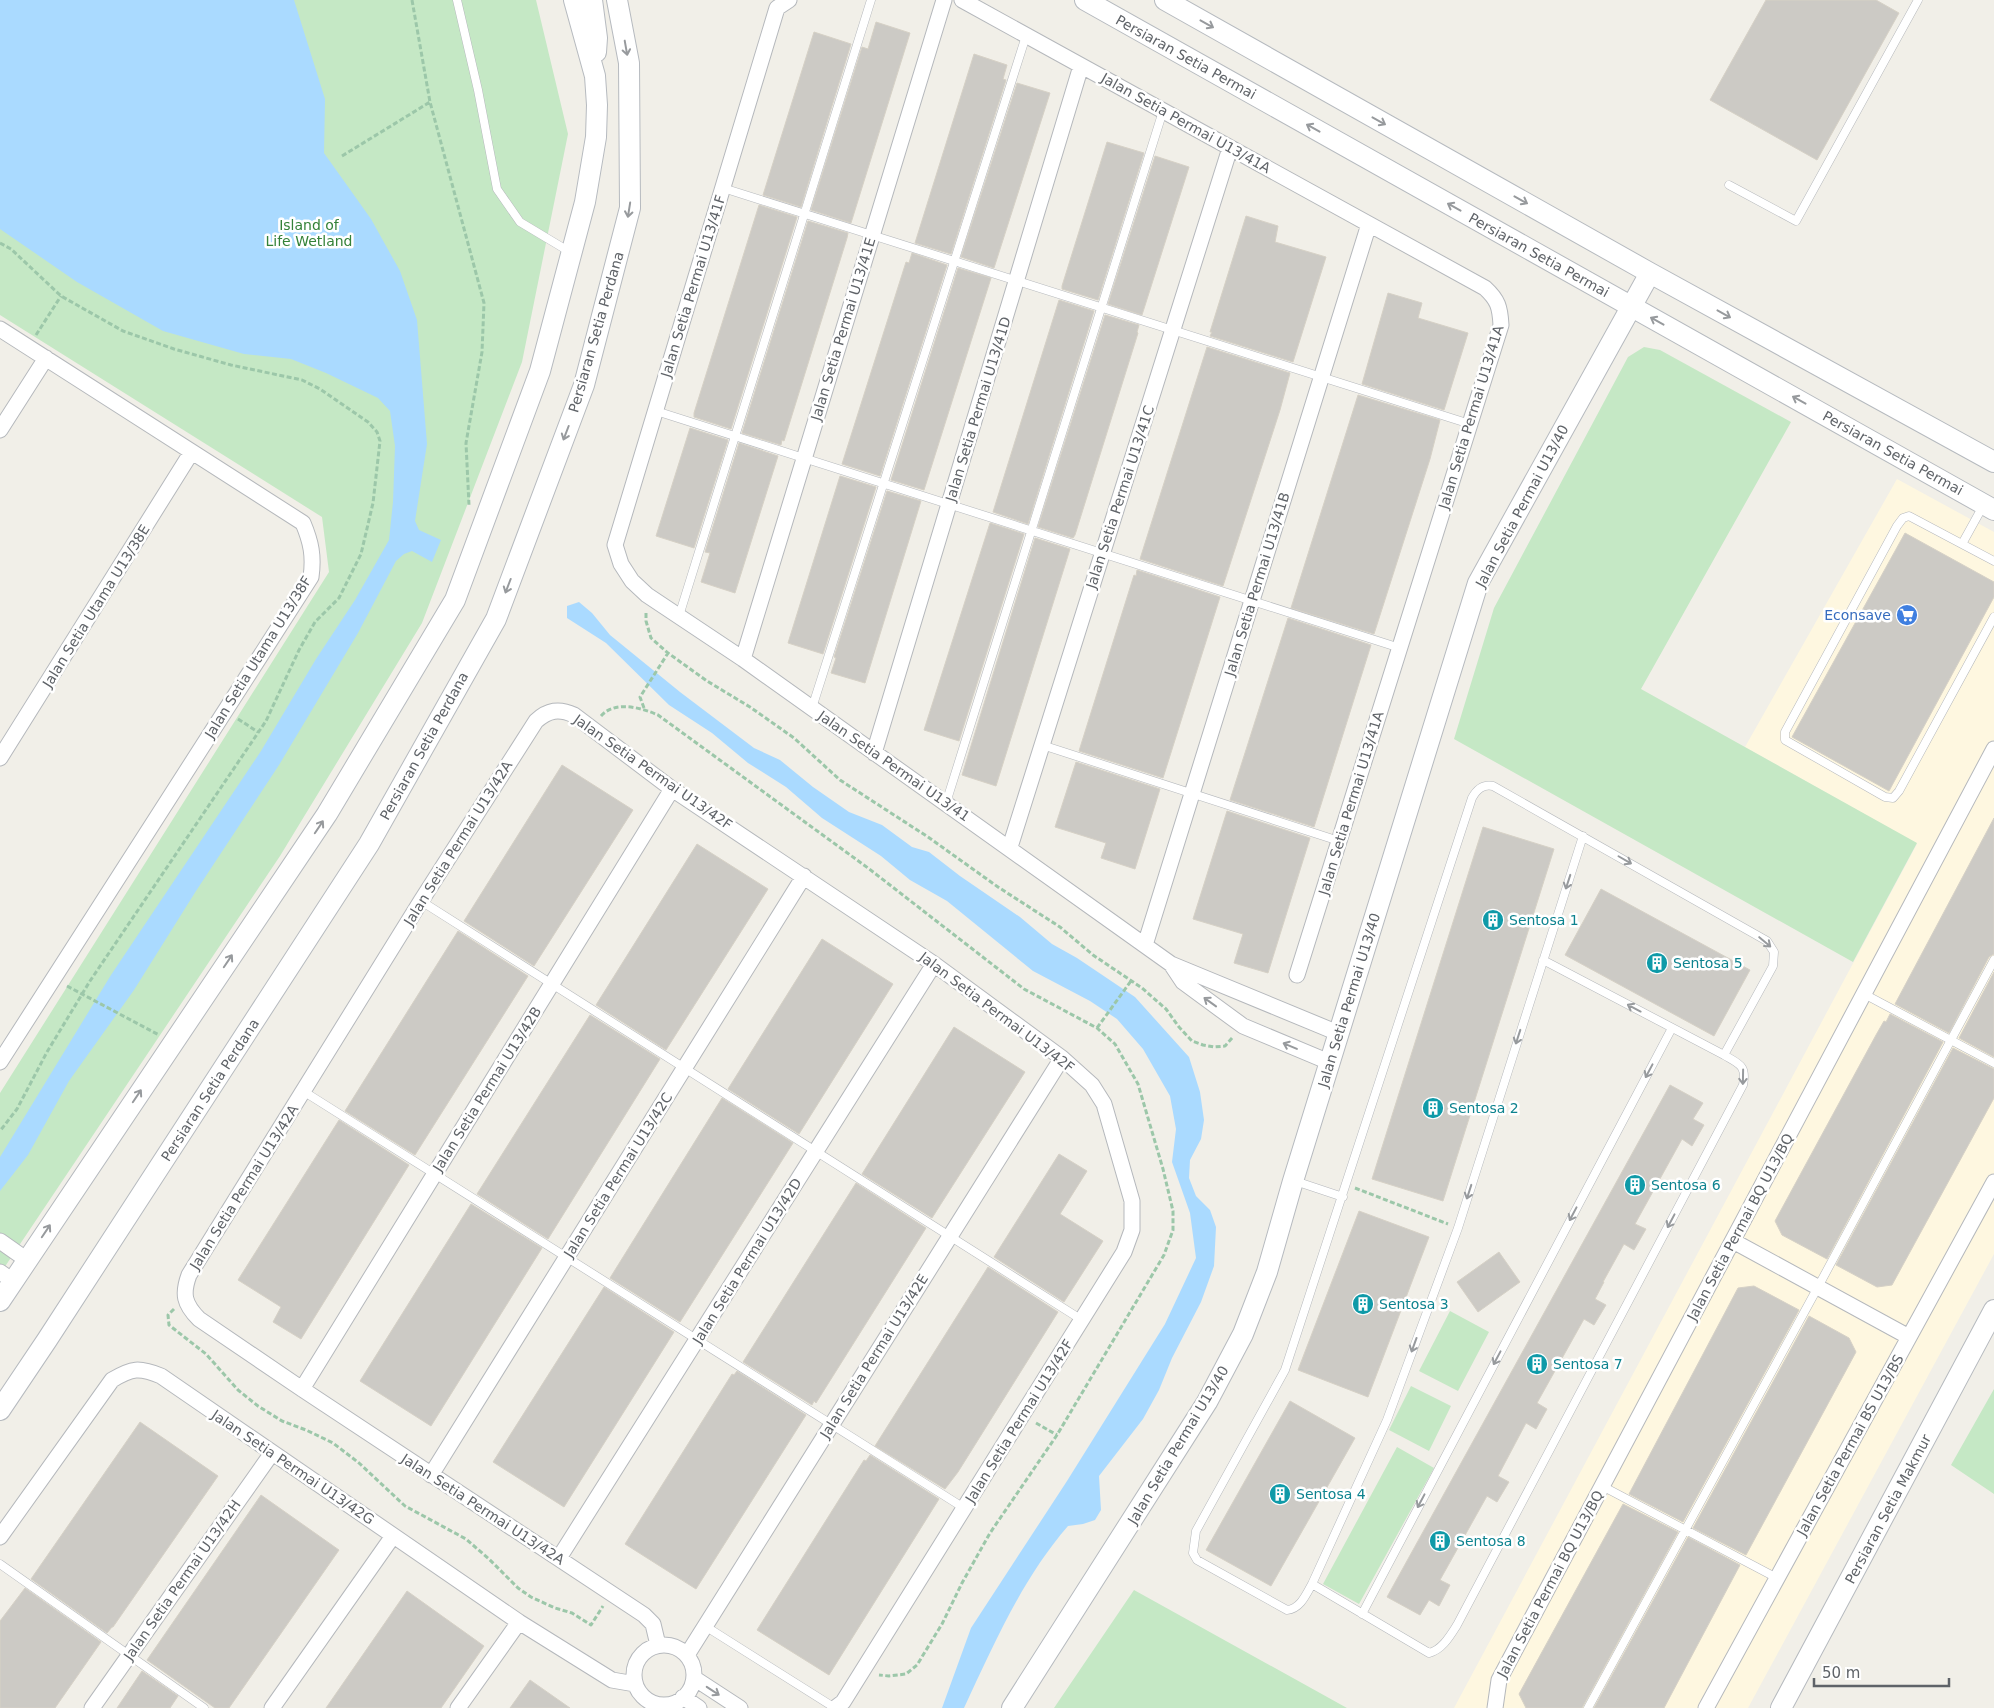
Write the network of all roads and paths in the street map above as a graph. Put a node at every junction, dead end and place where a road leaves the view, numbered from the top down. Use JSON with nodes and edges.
{"nodes":[{"id":1,"x":412,"y":0,"type":"edge"},
{"id":2,"x":457,"y":0,"type":"edge"},
{"id":3,"x":574,"y":0,"type":"edge"},
{"id":4,"x":592,"y":0,"type":"edge"},
{"id":5,"x":617,"y":0,"type":"edge"},
{"id":6,"x":870,"y":0,"type":"edge"},
{"id":7,"x":944,"y":0,"type":"edge"},
{"id":8,"x":962,"y":0,"type":"edge"},
{"id":9,"x":1085,"y":0,"type":"edge"},
{"id":10,"x":1164,"y":0,"type":"edge"},
{"id":11,"x":1918,"y":0,"type":"edge"},
{"id":12,"x":783,"y":4,"type":"edge"},
{"id":13,"x":1026,"y":36,"type":"junction"},
{"id":14,"x":1081,"y":66,"type":"junction"},
{"id":15,"x":595,"y":76,"type":"junction"},
{"id":16,"x":430,"y":102,"type":"junction"},
{"id":17,"x":1164,"y":111,"type":"junction"},
{"id":18,"x":1230,"y":148,"type":"junction"},
{"id":19,"x":342,"y":156,"type":"dead end"},
{"id":20,"x":1729,"y":185,"type":"dead end"},
{"id":21,"x":723,"y":188,"type":"junction"},
{"id":22,"x":804,"y":214,"type":"junction"},
{"id":23,"x":1369,"y":224,"type":"junction"},
{"id":24,"x":872,"y":235,"type":"junction"},
{"id":25,"x":0,"y":243,"type":"edge"},
{"id":26,"x":571,"y":253,"type":"junction"},
{"id":27,"x":954,"y":261,"type":"junction"},
{"id":28,"x":1650,"y":273,"type":"junction"},
{"id":29,"x":1016,"y":281,"type":"junction"},
{"id":30,"x":61,"y":296,"type":"junction"},
{"id":31,"x":1631,"y":306,"type":"junction"},
{"id":32,"x":1102,"y":308,"type":"junction"},
{"id":33,"x":0,"y":329,"type":"edge"},
{"id":34,"x":1172,"y":331,"type":"junction"},
{"id":35,"x":28,"y":347,"type":"junction"},
{"id":36,"x":46,"y":358,"type":"junction"},
{"id":37,"x":1321,"y":377,"type":"junction"},
{"id":38,"x":656,"y":411,"type":"junction"},
{"id":39,"x":1470,"y":424,"type":"junction"},
{"id":40,"x":0,"y":430,"type":"edge"},
{"id":41,"x":735,"y":437,"type":"junction"},
{"id":42,"x":192,"y":453,"type":"junction"},
{"id":43,"x":804,"y":458,"type":"junction"},
{"id":44,"x":1994,"y":462,"type":"edge"},
{"id":45,"x":883,"y":484,"type":"junction"},
{"id":46,"x":949,"y":504,"type":"junction"},
{"id":47,"x":1989,"y":507,"type":"edge"},
{"id":48,"x":470,"y":511,"type":"dead end"},
{"id":49,"x":1032,"y":530,"type":"junction"},
{"id":50,"x":1962,"y":544,"type":"junction"},
{"id":51,"x":1102,"y":553,"type":"junction"},
{"id":52,"x":1994,"y":561,"type":"edge"},
{"id":53,"x":621,"y":564,"type":"joint"},
{"id":54,"x":647,"y":595,"type":"junction"},
{"id":55,"x":1252,"y":600,"type":"junction"},
{"id":56,"x":680,"y":616,"type":"junction"},
{"id":57,"x":1994,"y":617,"type":"edge"},
{"id":58,"x":1400,"y":648,"type":"junction"},
{"id":59,"x":668,"y":653,"type":"junction"},
{"id":60,"x":744,"y":659,"type":"junction"},
{"id":61,"x":644,"y":708,"type":"junction"},
{"id":62,"x":812,"y":708,"type":"junction"},
{"id":63,"x":555,"y":710,"type":"joint"},
{"id":64,"x":225,"y":711,"type":"junction"},
{"id":65,"x":592,"y":728,"type":"junction"},
{"id":66,"x":258,"y":732,"type":"junction"},
{"id":67,"x":1042,"y":745,"type":"junction"},
{"id":68,"x":1994,"y":749,"type":"edge"},
{"id":69,"x":874,"y":753,"type":"junction"},
{"id":70,"x":0,"y":758,"type":"edge"},
{"id":71,"x":672,"y":789,"type":"junction"},
{"id":72,"x":1192,"y":792,"type":"junction"},
{"id":73,"x":946,"y":803,"type":"junction"},
{"id":74,"x":1583,"y":836,"type":"junction"},
{"id":75,"x":1339,"y":841,"type":"junction"},
{"id":76,"x":1010,"y":847,"type":"junction"},
{"id":77,"x":804,"y":876,"type":"junction"},
{"id":78,"x":421,"y":901,"type":"junction"},
{"id":79,"x":1145,"y":945,"type":"junction"},
{"id":80,"x":1543,"y":960,"type":"junction"},
{"id":81,"x":1994,"y":960,"type":"edge"},
{"id":82,"x":934,"y":964,"type":"junction"},
{"id":83,"x":1171,"y":964,"type":"junction"},
{"id":84,"x":1297,"y":975,"type":"dead end"},
{"id":85,"x":54,"y":978,"type":"junction"},
{"id":86,"x":1131,"y":981,"type":"junction"},
{"id":87,"x":552,"y":984,"type":"junction"},
{"id":88,"x":1864,"y":994,"type":"junction"},
{"id":89,"x":82,"y":995,"type":"junction"},
{"id":90,"x":1243,"y":1026,"type":"junction"},
{"id":91,"x":1097,"y":1028,"type":"junction"},
{"id":92,"x":1672,"y":1028,"type":"junction"},
{"id":93,"x":1338,"y":1033,"type":"junction"},
{"id":94,"x":161,"y":1036,"type":"dead end"},
{"id":95,"x":1951,"y":1041,"type":"junction"},
{"id":96,"x":1724,"y":1055,"type":"junction"},
{"id":97,"x":1062,"y":1058,"type":"junction"},
{"id":98,"x":0,"y":1062,"type":"edge"},
{"id":99,"x":1329,"y":1062,"type":"junction"},
{"id":100,"x":1994,"y":1063,"type":"edge"},
{"id":101,"x":685,"y":1068,"type":"junction"},
{"id":102,"x":303,"y":1091,"type":"junction"},
{"id":103,"x":0,"y":1131,"type":"edge"},
{"id":104,"x":816,"y":1151,"type":"junction"},
{"id":105,"x":435,"y":1174,"type":"junction"},
{"id":106,"x":1293,"y":1180,"type":"junction"},
{"id":107,"x":1994,"y":1182,"type":"edge"},
{"id":108,"x":1346,"y":1185,"type":"junction"},
{"id":109,"x":1342,"y":1196,"type":"junction"},
{"id":110,"x":1458,"y":1228,"type":"junction"},
{"id":111,"x":950,"y":1236,"type":"junction"},
{"id":112,"x":0,"y":1241,"type":"edge"},
{"id":113,"x":1733,"y":1241,"type":"junction"},
{"id":114,"x":566,"y":1258,"type":"junction"},
{"id":115,"x":26,"y":1260,"type":"junction"},
{"id":116,"x":7,"y":1277,"type":"edge"},
{"id":117,"x":1818,"y":1287,"type":"junction"},
{"id":118,"x":185,"y":1298,"type":"junction"},
{"id":119,"x":0,"y":1301,"type":"edge"},
{"id":120,"x":1994,"y":1310,"type":"edge"},
{"id":121,"x":1082,"y":1320,"type":"junction"},
{"id":122,"x":1909,"y":1337,"type":"junction"},
{"id":123,"x":697,"y":1340,"type":"junction"},
{"id":124,"x":302,"y":1389,"type":"junction"},
{"id":125,"x":0,"y":1410,"type":"edge"},
{"id":126,"x":1023,"y":1415,"type":"junction"},
{"id":127,"x":831,"y":1425,"type":"junction"},
{"id":128,"x":1057,"y":1435,"type":"junction"},
{"id":129,"x":272,"y":1453,"type":"junction"},
{"id":130,"x":431,"y":1475,"type":"junction"},
{"id":131,"x":1602,"y":1486,"type":"junction"},
{"id":132,"x":964,"y":1508,"type":"junction"},
{"id":133,"x":1686,"y":1529,"type":"junction"},
{"id":134,"x":393,"y":1536,"type":"junction"},
{"id":135,"x":0,"y":1537,"type":"edge"},
{"id":136,"x":559,"y":1558,"type":"junction"},
{"id":137,"x":0,"y":1564,"type":"edge"},
{"id":138,"x":1778,"y":1578,"type":"junction"},
{"id":139,"x":1312,"y":1584,"type":"junction"},
{"id":140,"x":611,"y":1593,"type":"junction"},
{"id":141,"x":1362,"y":1614,"type":"junction"},
{"id":142,"x":519,"y":1622,"type":"junction"},
{"id":143,"x":705,"y":1626,"type":"junction"},
{"id":144,"x":658,"y":1645,"type":"junction"},
{"id":145,"x":130,"y":1655,"type":"junction"},
{"id":146,"x":687,"y":1655,"type":"junction"},
{"id":147,"x":862,"y":1672,"type":"junction"},
{"id":148,"x":694,"y":1678,"type":"junction"},
{"id":149,"x":635,"y":1684,"type":"junction"},
{"id":150,"x":683,"y":1697,"type":"junction"},
{"id":151,"x":644,"y":1704,"type":"edge"},
{"id":152,"x":1495,"y":1707,"type":"edge"},
{"id":153,"x":92,"y":1708,"type":"edge"},
{"id":154,"x":204,"y":1708,"type":"edge"},
{"id":155,"x":272,"y":1708,"type":"edge"},
{"id":156,"x":458,"y":1708,"type":"edge"},
{"id":157,"x":699,"y":1708,"type":"edge"},
{"id":158,"x":740,"y":1708,"type":"edge"},
{"id":159,"x":835,"y":1708,"type":"edge"},
{"id":160,"x":1012,"y":1708,"type":"edge"},
{"id":161,"x":1588,"y":1708,"type":"edge"},
{"id":162,"x":1706,"y":1708,"type":"edge"},
{"id":163,"x":1781,"y":1708,"type":"edge"}],
"edges":[{"from":1,"to":16,"type":"path"},
{"from":2,"to":26,"type":"lane"},
{"from":3,"to":15,"type":"street"},
{"from":4,"to":15,"type":"street"},
{"from":5,"to":125,"type":"street","name":"Persiaran Setia Perdana","one_way":true},
{"from":6,"to":22,"type":"lane"},
{"from":7,"to":24,"type":"street","name":"Jalan Setia Permai U13/41E"},
{"from":8,"to":13,"type":"street","name":"Jalan Setia Permai U13/41A"},
{"from":31,"to":9,"type":"street","name":"Persiaran Setia Permai","one_way":true},
{"from":10,"to":28,"type":"street","one_way":true},
{"from":11,"to":20,"type":"lane"},
{"from":12,"to":21,"type":"street","name":"Jalan Setia Permai U13/41F"},
{"from":13,"to":14,"type":"street","name":"Jalan Setia Permai U13/41A"},
{"from":13,"to":27,"type":"lane"},
{"from":14,"to":17,"type":"street","name":"Jalan Setia Permai U13/41A"},
{"from":14,"to":29,"type":"street","name":"Jalan Setia Permai U13/41D"},
{"from":15,"to":26,"type":"street"},
{"from":16,"to":19,"type":"path"},
{"from":16,"to":48,"type":"path"},
{"from":17,"to":18,"type":"street","name":"Jalan Setia Permai U13/41A"},
{"from":17,"to":32,"type":"lane"},
{"from":18,"to":23,"type":"street","name":"Jalan Setia Permai U13/41A"},
{"from":18,"to":34,"type":"street","name":"Jalan Setia Permai U13/41C"},
{"from":21,"to":22,"type":"lane"},
{"from":21,"to":38,"type":"street","name":"Jalan Setia Permai U13/41F"},
{"from":22,"to":24,"type":"lane"},
{"from":22,"to":41,"type":"lane"},
{"from":23,"to":37,"type":"street","name":"Jalan Setia Permai U13/41B"},
{"from":23,"to":39,"type":"street","name":"Jalan Setia Permai U13/41A"},
{"from":24,"to":27,"type":"lane"},
{"from":24,"to":43,"type":"street","name":"Jalan Setia Permai U13/41E"},
{"from":25,"to":30,"type":"path"},
{"from":115,"to":26,"type":"street","one_way":true},
{"from":27,"to":29,"type":"lane"},
{"from":27,"to":45,"type":"lane"},
{"from":28,"to":31,"type":"street","name":"Jalan Setia Permai U13/40"},
{"from":28,"to":44,"type":"street","one_way":true},
{"from":29,"to":32,"type":"lane"},
{"from":29,"to":46,"type":"street","name":"Jalan Setia Permai U13/41D"},
{"from":30,"to":35,"type":"path"},
{"from":30,"to":66,"type":"path"},
{"from":47,"to":31,"type":"street","name":"Persiaran Setia Permai","one_way":true},
{"from":31,"to":93,"type":"street","name":"Jalan Setia Permai U13/40"},
{"from":32,"to":34,"type":"lane"},
{"from":32,"to":49,"type":"lane"},
{"from":33,"to":35,"type":"street","name":"Jalan Setia Utama U13/38F"},
{"from":34,"to":37,"type":"lane"},
{"from":34,"to":51,"type":"street","name":"Jalan Setia Permai U13/41C"},
{"from":35,"to":36,"type":"street","name":"Jalan Setia Utama U13/38F"},
{"from":36,"to":40,"type":"street"},
{"from":36,"to":42,"type":"street","name":"Jalan Setia Utama U13/38F"},
{"from":37,"to":39,"type":"lane"},
{"from":37,"to":55,"type":"street","name":"Jalan Setia Permai U13/41B"},
{"from":38,"to":41,"type":"lane"},
{"from":38,"to":53,"type":"street","name":"Jalan Setia Permai U13/41F"},
{"from":39,"to":58,"type":"street","name":"Jalan Setia Permai U13/41A"},
{"from":41,"to":43,"type":"lane"},
{"from":41,"to":56,"type":"lane"},
{"from":42,"to":64,"type":"street","name":"Jalan Setia Utama U13/38F"},
{"from":42,"to":70,"type":"street","name":"Jalan Setia Utama U13/38E"},
{"from":43,"to":45,"type":"lane"},
{"from":43,"to":60,"type":"street","name":"Jalan Setia Permai U13/41E"},
{"from":45,"to":46,"type":"lane"},
{"from":45,"to":62,"type":"lane"},
{"from":46,"to":49,"type":"lane"},
{"from":46,"to":69,"type":"street","name":"Jalan Setia Permai U13/41D"},
{"from":47,"to":50,"type":"lane"},
{"from":49,"to":51,"type":"lane"},
{"from":49,"to":73,"type":"lane"},
{"from":50,"to":52,"type":"lane"},
{"from":50,"to":57,"type":"lane"},
{"from":51,"to":55,"type":"lane"},
{"from":51,"to":67,"type":"street","name":"Jalan Setia Permai U13/41C"},
{"from":53,"to":54,"type":"street","name":"Jalan Setia Permai U13/41"},
{"from":54,"to":56,"type":"street","name":"Jalan Setia Permai U13/41"},
{"from":54,"to":59,"type":"path"},
{"from":55,"to":58,"type":"lane"},
{"from":55,"to":72,"type":"street","name":"Jalan Setia Permai U13/41B"},
{"from":56,"to":60,"type":"street","name":"Jalan Setia Permai U13/41"},
{"from":58,"to":75,"type":"street","name":"Jalan Setia Permai U13/41A"},
{"from":59,"to":61,"type":"path"},
{"from":59,"to":86,"type":"path"},
{"from":60,"to":62,"type":"street","name":"Jalan Setia Permai U13/41"},
{"from":61,"to":65,"type":"path"},
{"from":61,"to":91,"type":"path"},
{"from":62,"to":69,"type":"street","name":"Jalan Setia Permai U13/41"},
{"from":63,"to":65,"type":"street","name":"Jalan Setia Permai U13/42F"},
{"from":63,"to":78,"type":"street","name":"Jalan Setia Permai U13/42A"},
{"from":64,"to":66,"type":"path"},
{"from":64,"to":85,"type":"street","name":"Jalan Setia Utama U13/38F"},
{"from":65,"to":71,"type":"street","name":"Jalan Setia Permai U13/42F"},
{"from":66,"to":89,"type":"path"},
{"from":67,"to":72,"type":"lane"},
{"from":67,"to":76,"type":"street","name":"Jalan Setia Permai U13/41C"},
{"from":68,"to":88,"type":"street","name":"Jalan Setia Permai BQ U13/BQ"},
{"from":69,"to":73,"type":"street","name":"Jalan Setia Permai U13/41"},
{"from":71,"to":77,"type":"street","name":"Jalan Setia Permai U13/42F"},
{"from":71,"to":87,"type":"street","name":"Jalan Setia Permai U13/42B"},
{"from":72,"to":75,"type":"lane"},
{"from":72,"to":79,"type":"street","name":"Jalan Setia Permai U13/41B"},
{"from":73,"to":76,"type":"street","name":"Jalan Setia Permai U13/41"},
{"from":74,"to":80,"type":"lane","one_way":true},
{"from":74,"to":96,"type":"lane","one_way":true},
{"from":74,"to":108,"type":"lane"},
{"from":75,"to":84,"type":"street","name":"Jalan Setia Permai U13/41A"},
{"from":76,"to":79,"type":"street","name":"Jalan Setia Permai U13/41"},
{"from":77,"to":82,"type":"street","name":"Jalan Setia Permai U13/42F"},
{"from":77,"to":101,"type":"street","name":"Jalan Setia Permai U13/42C"},
{"from":78,"to":87,"type":"lane"},
{"from":78,"to":102,"type":"street","name":"Jalan Setia Permai U13/42A"},
{"from":79,"to":83,"type":"street","name":"Jalan Setia Permai U13/41"},
{"from":92,"to":80,"type":"lane","one_way":true},
{"from":80,"to":110,"type":"lane","one_way":true},
{"from":81,"to":95,"type":"lane"},
{"from":82,"to":97,"type":"street","name":"Jalan Setia Permai U13/42F"},
{"from":82,"to":104,"type":"street","name":"Jalan Setia Permai U13/42D"},
{"from":90,"to":83,"type":"street","name":"Jalan Setia Permai U13/41","one_way":true},
{"from":83,"to":93,"type":"street","name":"Jalan Setia Permai U13/41"},
{"from":85,"to":89,"type":"path"},
{"from":85,"to":98,"type":"street","name":"Jalan Setia Utama U13/38F"},
{"from":86,"to":90,"type":"path"},
{"from":86,"to":91,"type":"path"},
{"from":87,"to":101,"type":"lane"},
{"from":87,"to":105,"type":"street","name":"Jalan Setia Permai U13/42B"},
{"from":88,"to":95,"type":"lane"},
{"from":88,"to":113,"type":"street","name":"Jalan Setia Permai BQ U13/BQ"},
{"from":89,"to":94,"type":"path"},
{"from":89,"to":103,"type":"path"},
{"from":99,"to":90,"type":"street","name":"Jalan Setia Permai U13/41","one_way":true},
{"from":91,"to":128,"type":"path"},
{"from":92,"to":96,"type":"lane"},
{"from":92,"to":141,"type":"lane","one_way":true},
{"from":93,"to":99,"type":"street","name":"Jalan Setia Permai U13/40"},
{"from":95,"to":100,"type":"lane"},
{"from":95,"to":117,"type":"lane"},
{"from":96,"to":141,"type":"lane","one_way":true},
{"from":97,"to":111,"type":"street","name":"Jalan Setia Permai U13/42E"},
{"from":97,"to":121,"type":"street","name":"Jalan Setia Permai U13/42F"},
{"from":99,"to":106,"type":"street","name":"Jalan Setia Permai U13/40"},
{"from":101,"to":104,"type":"lane"},
{"from":101,"to":114,"type":"street","name":"Jalan Setia Permai U13/42C"},
{"from":102,"to":105,"type":"lane"},
{"from":102,"to":118,"type":"street","name":"Jalan Setia Permai U13/42A"},
{"from":104,"to":111,"type":"lane"},
{"from":104,"to":123,"type":"street","name":"Jalan Setia Permai U13/42D"},
{"from":105,"to":114,"type":"lane"},
{"from":105,"to":124,"type":"street","name":"Jalan Setia Permai U13/42B"},
{"from":106,"to":109,"type":"lane"},
{"from":106,"to":160,"type":"street","name":"Jalan Setia Permai U13/40"},
{"from":107,"to":122,"type":"street","name":"Jalan Setia Permai BS U13/BS"},
{"from":108,"to":109,"type":"lane"},
{"from":108,"to":110,"type":"path"},
{"from":109,"to":139,"type":"lane"},
{"from":110,"to":139,"type":"lane","one_way":true},
{"from":111,"to":121,"type":"lane"},
{"from":111,"to":127,"type":"street","name":"Jalan Setia Permai U13/42E"},
{"from":112,"to":115,"type":"street"},
{"from":113,"to":117,"type":"street"},
{"from":113,"to":131,"type":"street","name":"Jalan Setia Permai BQ U13/BQ"},
{"from":114,"to":123,"type":"lane"},
{"from":114,"to":130,"type":"street","name":"Jalan Setia Permai U13/42C"},
{"from":115,"to":116,"type":"street"},
{"from":116,"to":119,"type":"street"},
{"from":117,"to":122,"type":"street"},
{"from":117,"to":133,"type":"lane"},
{"from":118,"to":124,"type":"street","name":"Jalan Setia Permai U13/42A"},
{"from":118,"to":140,"type":"path"},
{"from":120,"to":163,"type":"street","name":"Persiaran Setia Makmur"},
{"from":121,"to":126,"type":"street","name":"Jalan Setia Permai U13/42F"},
{"from":122,"to":138,"type":"street","name":"Jalan Setia Permai BS U13/BS"},
{"from":123,"to":127,"type":"lane"},
{"from":123,"to":136,"type":"street","name":"Jalan Setia Permai U13/42D"},
{"from":124,"to":130,"type":"street","name":"Jalan Setia Permai U13/42A"},
{"from":126,"to":128,"type":"path"},
{"from":126,"to":132,"type":"street","name":"Jalan Setia Permai U13/42F"},
{"from":127,"to":132,"type":"lane"},
{"from":127,"to":143,"type":"street","name":"Jalan Setia Permai U13/42E"},
{"from":128,"to":147,"type":"path"},
{"from":129,"to":134,"type":"street","name":"Jalan Setia Permai U13/42G"},
{"from":129,"to":135,"type":"street","name":"Jalan Setia Permai U13/42G"},
{"from":129,"to":145,"type":"street","name":"Jalan Setia Permai U13/42H"},
{"from":130,"to":136,"type":"street","name":"Jalan Setia Permai U13/42A"},
{"from":131,"to":133,"type":"lane"},
{"from":131,"to":152,"type":"street","name":"Jalan Setia Permai BQ U13/BQ"},
{"from":132,"to":147,"type":"street","name":"Jalan Setia Permai U13/42F"},
{"from":133,"to":138,"type":"lane"},
{"from":133,"to":161,"type":"lane"},
{"from":134,"to":142,"type":"street","name":"Jalan Setia Permai U13/42G"},
{"from":134,"to":155,"type":"street"},
{"from":136,"to":140,"type":"street","name":"Jalan Setia Permai U13/42A"},
{"from":137,"to":145,"type":"lane"},
{"from":138,"to":162,"type":"street","name":"Jalan Setia Permai BS U13/BS"},
{"from":139,"to":141,"type":"lane"},
{"from":140,"to":144,"type":"street","name":"Jalan Setia Permai U13/42A"},
{"from":142,"to":149,"type":"street","name":"Jalan Setia Permai U13/42G"},
{"from":142,"to":156,"type":"street"},
{"from":143,"to":146,"type":"street","name":"Jalan Setia Permai U13/42E"},
{"from":143,"to":159,"type":"lane"},
{"from":144,"to":146,"type":"street"},
{"from":144,"to":149,"type":"street"},
{"from":145,"to":153,"type":"street","name":"Jalan Setia Permai U13/42H"},
{"from":145,"to":154,"type":"lane"},
{"from":146,"to":148,"type":"street"},
{"from":147,"to":159,"type":"street","name":"Jalan Setia Permai U13/42F"},
{"from":148,"to":150,"type":"street"},
{"from":148,"to":158,"type":"street","one_way":true},
{"from":149,"to":151,"type":"street"},
{"from":150,"to":151,"type":"street"},
{"from":150,"to":157,"type":"street"}]}
